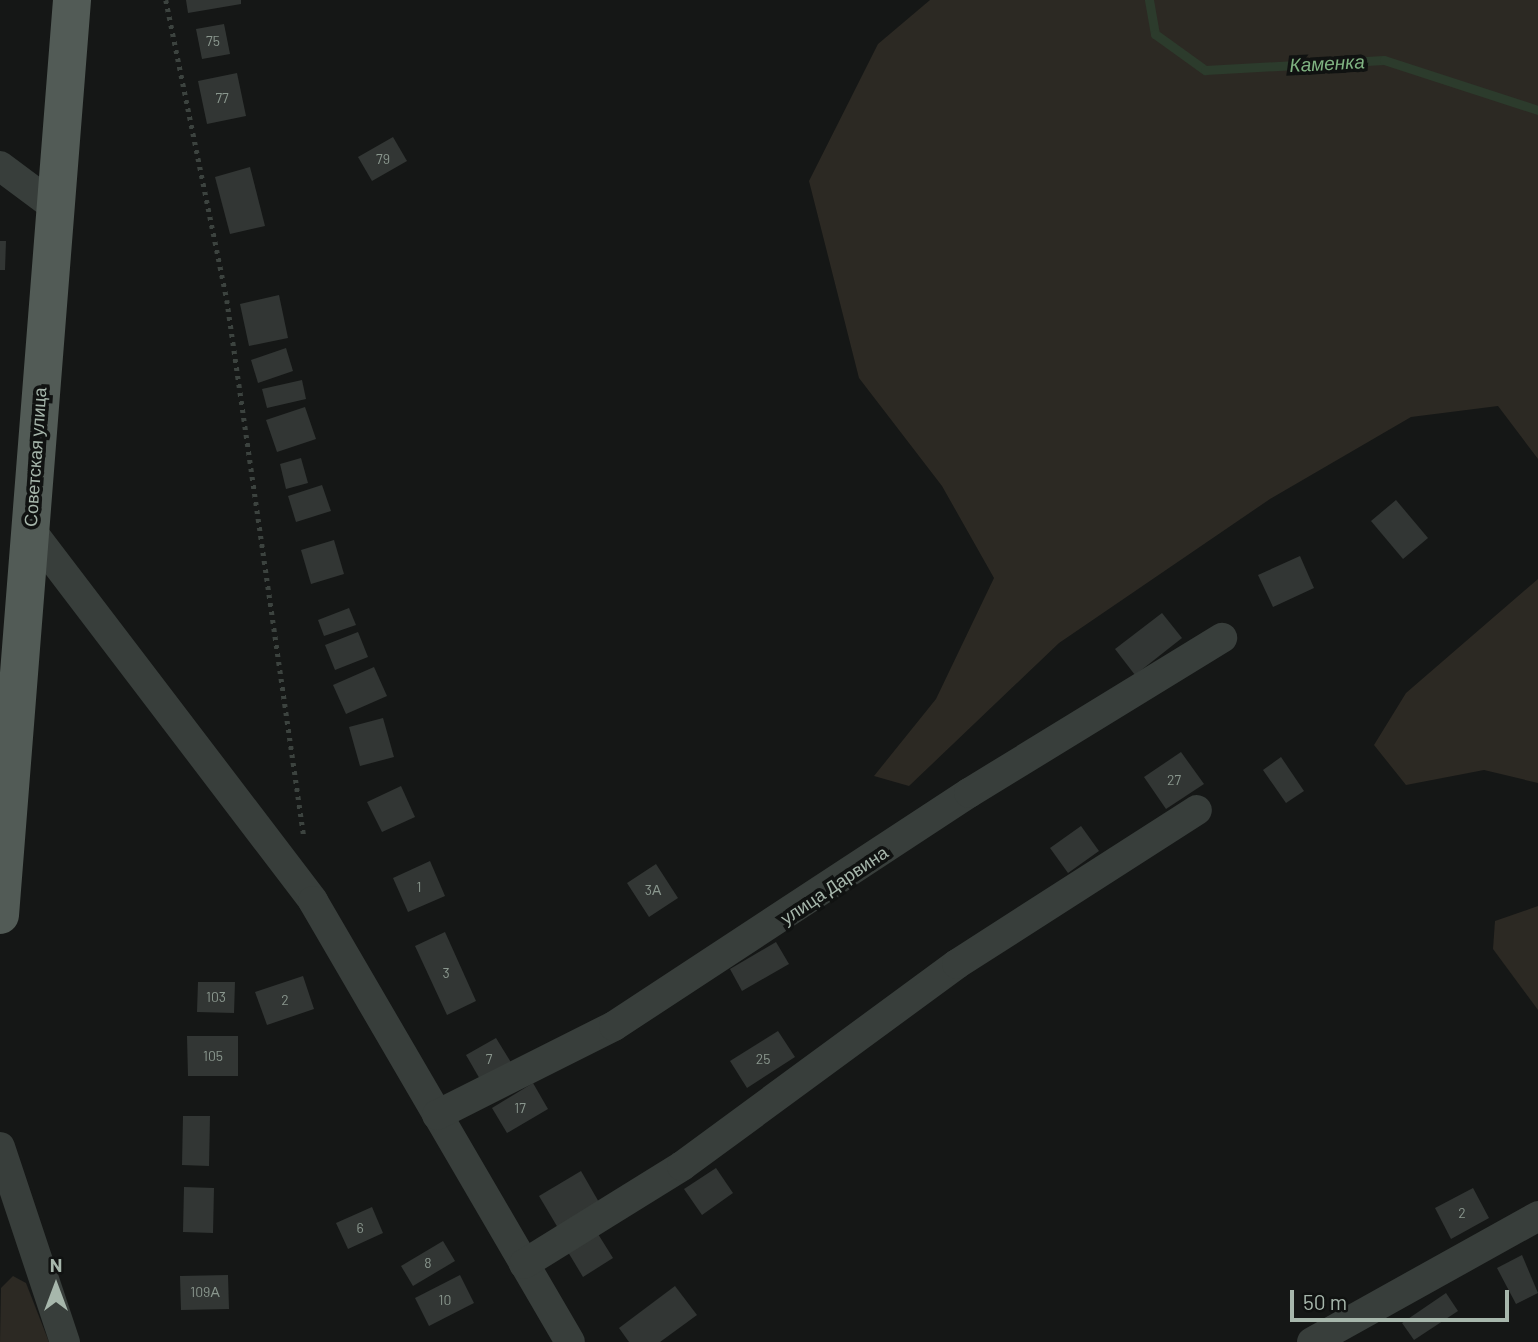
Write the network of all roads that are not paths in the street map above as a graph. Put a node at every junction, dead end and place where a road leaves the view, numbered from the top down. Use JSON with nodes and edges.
{"nodes":[{"id":1,"x":72,"y":0,"type":"edge"},
{"id":2,"x":0,"y":166,"type":"edge"},
{"id":3,"x":55,"y":207,"type":"junction"},
{"id":4,"x":30,"y":529,"type":"junction"},
{"id":5,"x":1222,"y":638,"type":"dead end"},
{"id":6,"x":1197,"y":810,"type":"dead end"},
{"id":7,"x":0,"y":915,"type":"edge"},
{"id":8,"x":437,"y":1115,"type":"junction"},
{"id":9,"x":0,"y":1147,"type":"edge"},
{"id":10,"x":1538,"y":1216,"type":"edge"},
{"id":11,"x":524,"y":1264,"type":"junction"},
{"id":12,"x":65,"y":1342,"type":"edge"},
{"id":13,"x":570,"y":1342,"type":"edge"},
{"id":14,"x":1312,"y":1342,"type":"edge"}],
"edges":[{"from":1,"to":3,"type":"main road","name":"Советская улица"},
{"from":2,"to":3,"type":"street"},
{"from":3,"to":4,"type":"main road","name":"Советская улица"},
{"from":4,"to":7,"type":"main road","name":"Советская улица"},
{"from":4,"to":8,"type":"street"},
{"from":5,"to":8,"type":"street","name":"улица Дарвина"},
{"from":6,"to":11,"type":"street"},
{"from":8,"to":11,"type":"street"},
{"from":9,"to":12,"type":"street"},
{"from":10,"to":14,"type":"street"},
{"from":11,"to":13,"type":"street"}]}
